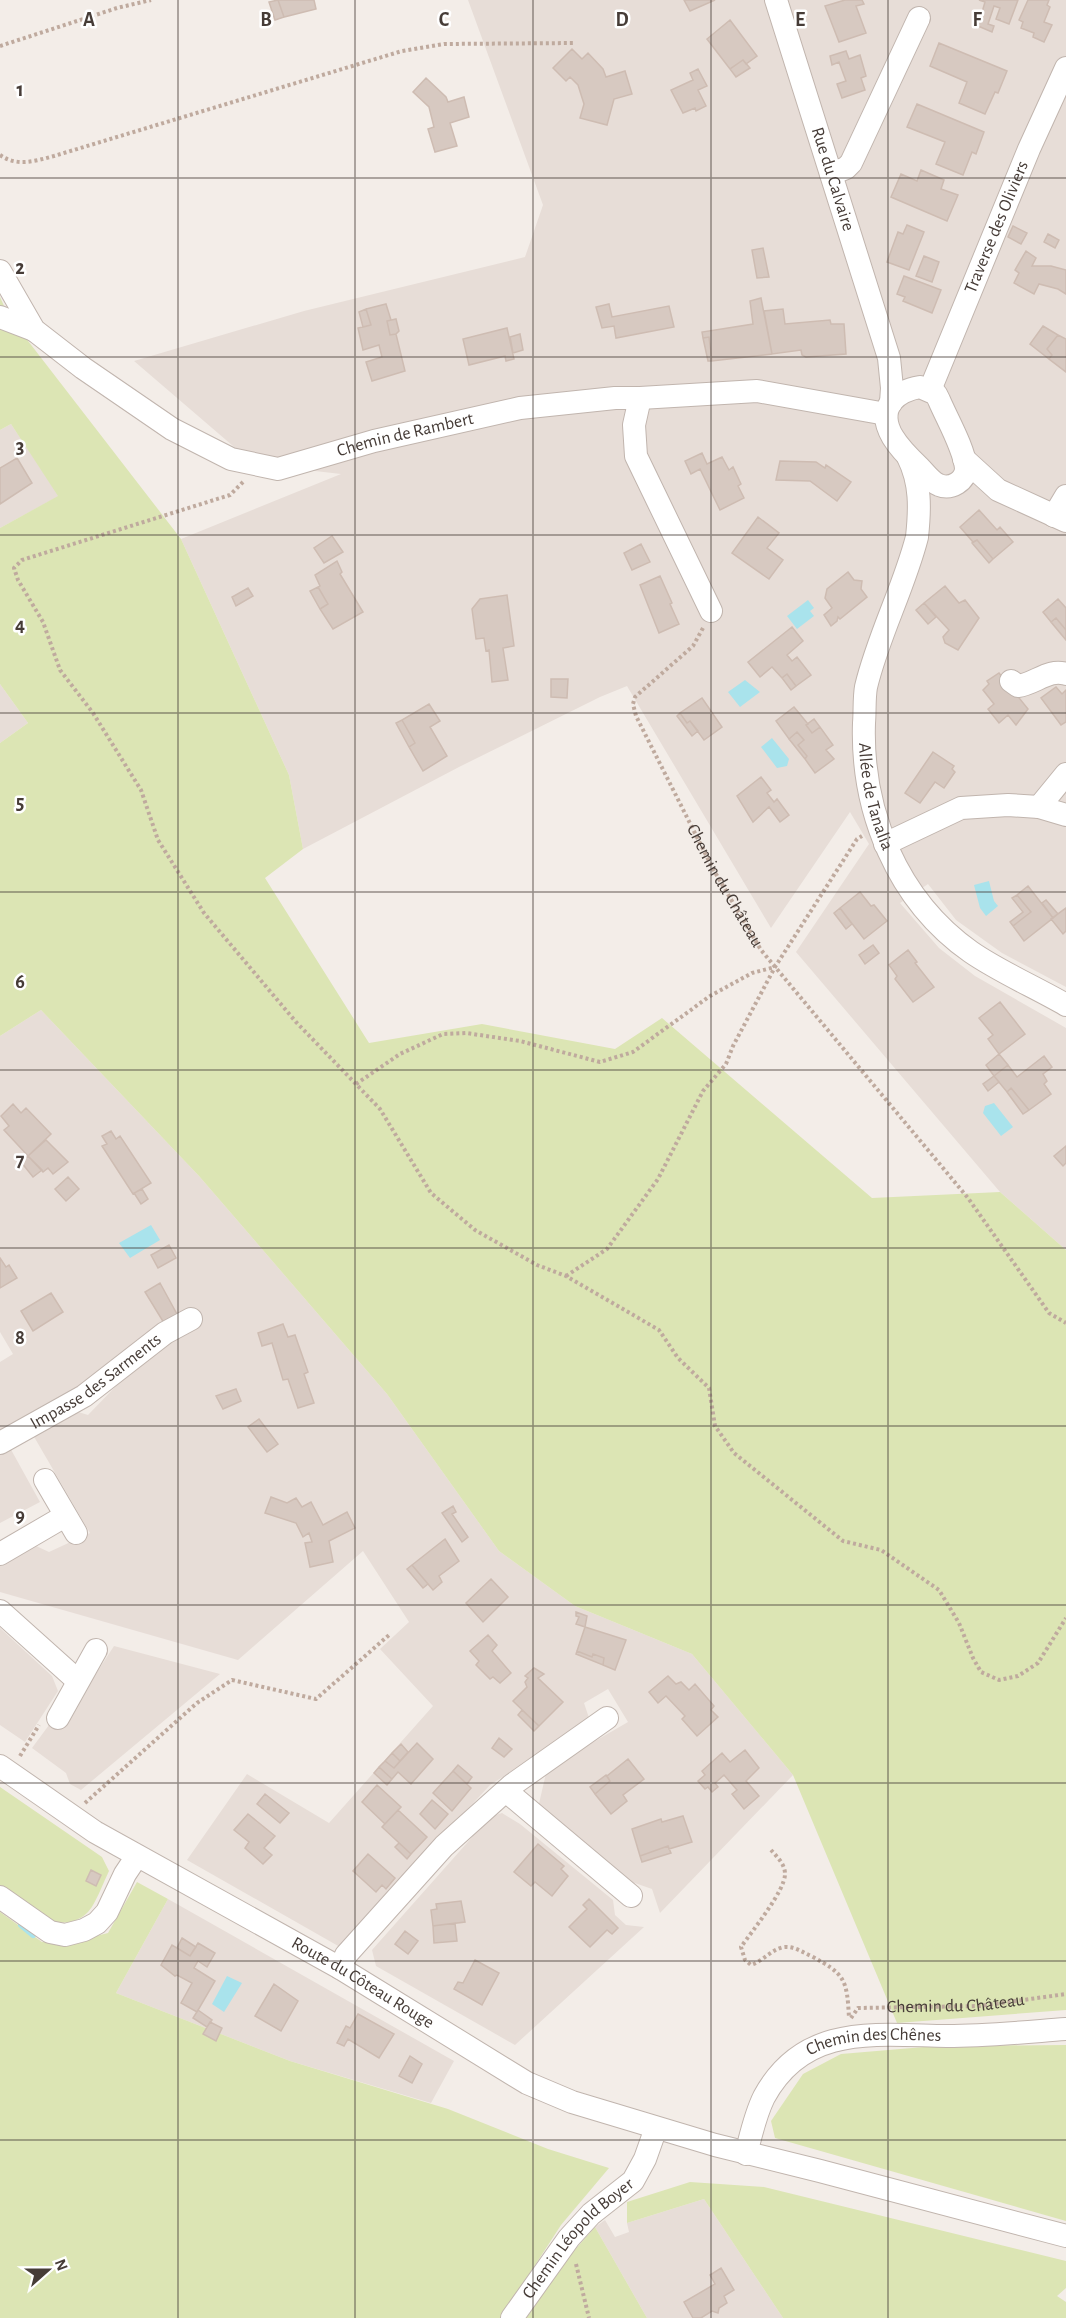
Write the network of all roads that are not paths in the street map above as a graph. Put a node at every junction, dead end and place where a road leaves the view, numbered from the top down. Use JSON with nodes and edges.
{"nodes":[{"id":1,"x":776,"y":0,"type":"edge"},
{"id":2,"x":919,"y":18,"type":"dead end"},
{"id":3,"x":1066,"y":68,"type":"edge"},
{"id":4,"x":831,"y":174,"type":"junction"},
{"id":5,"x":0,"y":271,"type":"edge"},
{"id":6,"x":0,"y":317,"type":"edge"},
{"id":7,"x":34,"y":330,"type":"junction"},
{"id":8,"x":889,"y":358,"type":"junction"},
{"id":9,"x":925,"y":389,"type":"junction"},
{"id":10,"x":640,"y":399,"type":"junction"},
{"id":11,"x":888,"y":409,"type":"junction"},
{"id":12,"x":908,"y":457,"type":"junction"},
{"id":13,"x":964,"y":459,"type":"junction"},
{"id":14,"x":951,"y":486,"type":"junction"},
{"id":15,"x":998,"y":490,"type":"junction"},
{"id":16,"x":1066,"y":496,"type":"edge"},
{"id":17,"x":920,"y":511,"type":"junction"},
{"id":18,"x":1060,"y":519,"type":"edge"},
{"id":19,"x":711,"y":611,"type":"road end"},
{"id":20,"x":1066,"y":674,"type":"edge"},
{"id":21,"x":1011,"y":681,"type":"dead end"},
{"id":22,"x":1066,"y":774,"type":"edge"},
{"id":23,"x":1039,"y":807,"type":"junction"},
{"id":24,"x":1066,"y":815,"type":"edge"},
{"id":25,"x":881,"y":835,"type":"junction"},
{"id":26,"x":1066,"y":1005,"type":"edge"},
{"id":27,"x":191,"y":1319,"type":"dead end"},
{"id":28,"x":0,"y":1443,"type":"edge"},
{"id":29,"x":45,"y":1480,"type":"dead end"},
{"id":30,"x":0,"y":1554,"type":"edge"},
{"id":31,"x":0,"y":1611,"type":"edge"},
{"id":32,"x":96,"y":1650,"type":"dead end"},
{"id":33,"x":78,"y":1681,"type":"junction"},
{"id":34,"x":58,"y":1718,"type":"road end"},
{"id":35,"x":607,"y":1718,"type":"dead end"},
{"id":36,"x":8,"y":1764,"type":"edge"},
{"id":37,"x":506,"y":1791,"type":"junction"},
{"id":38,"x":137,"y":1856,"type":"junction"},
{"id":39,"x":631,"y":1896,"type":"dead end"},
{"id":40,"x":0,"y":1897,"type":"edge"},
{"id":41,"x":340,"y":1968,"type":"junction"},
{"id":42,"x":1066,"y":2030,"type":"edge"},
{"id":43,"x":656,"y":2128,"type":"junction"},
{"id":44,"x":746,"y":2154,"type":"junction"},
{"id":45,"x":1066,"y":2236,"type":"edge"},
{"id":46,"x":512,"y":2318,"type":"edge"}],
"edges":[{"from":1,"to":4,"type":"street","name":"Rue du Calvaire"},
{"from":2,"to":4,"type":"street"},
{"from":3,"to":9,"type":"street","name":"Traverse des Oliviers"},
{"from":4,"to":8,"type":"street","name":"Rue du Calvaire"},
{"from":5,"to":7,"type":"street","name":"Chemin de Rambert"},
{"from":6,"to":7,"type":"street"},
{"from":7,"to":10,"type":"street","name":"Chemin de Rambert"},
{"from":8,"to":9,"type":"street","name":"Rue du Calvaire"},
{"from":8,"to":11,"type":"street","name":"Rue du Calvaire"},
{"from":9,"to":11,"type":"street"},
{"from":9,"to":13,"type":"street","name":"Rue du Calvaire"},
{"from":10,"to":11,"type":"street","name":"Chemin de Rambert"},
{"from":10,"to":19,"type":"street"},
{"from":11,"to":12,"type":"street","name":"Rue du Calvaire"},
{"from":12,"to":14,"type":"street"},
{"from":12,"to":17,"type":"street","name":"Allée de Tanalia"},
{"from":13,"to":14,"type":"street"},
{"from":13,"to":15,"type":"street"},
{"from":14,"to":15,"type":"street"},
{"from":14,"to":17,"type":"street"},
{"from":15,"to":18,"type":"street"},
{"from":16,"to":18,"type":"street"},
{"from":17,"to":25,"type":"street","name":"Allée de Tanalia"},
{"from":20,"to":21,"type":"street"},
{"from":22,"to":23,"type":"street"},
{"from":23,"to":24,"type":"street"},
{"from":23,"to":25,"type":"street"},
{"from":25,"to":26,"type":"street","name":"Allée de Tanalia"},
{"from":27,"to":28,"type":"street","name":"Impasse des Sarments"},
{"from":29,"to":30,"type":"street"},
{"from":31,"to":33,"type":"street"},
{"from":32,"to":33,"type":"street"},
{"from":33,"to":34,"type":"street"},
{"from":35,"to":37,"type":"street"},
{"from":36,"to":38,"type":"street","name":"Route du Côteau Rouge"},
{"from":37,"to":39,"type":"street"},
{"from":37,"to":41,"type":"street"},
{"from":38,"to":40,"type":"street"},
{"from":38,"to":41,"type":"street","name":"Route du Côteau Rouge"},
{"from":41,"to":43,"type":"street","name":"Route du Côteau Rouge"},
{"from":42,"to":44,"type":"street","name":"Chemin des Chênes"},
{"from":43,"to":44,"type":"street","name":"Route du Côteau Rouge"},
{"from":43,"to":46,"type":"street","name":"Chemin Léopold Boyer"},
{"from":44,"to":45,"type":"street","name":"Route du Côteau Rouge"}]}
